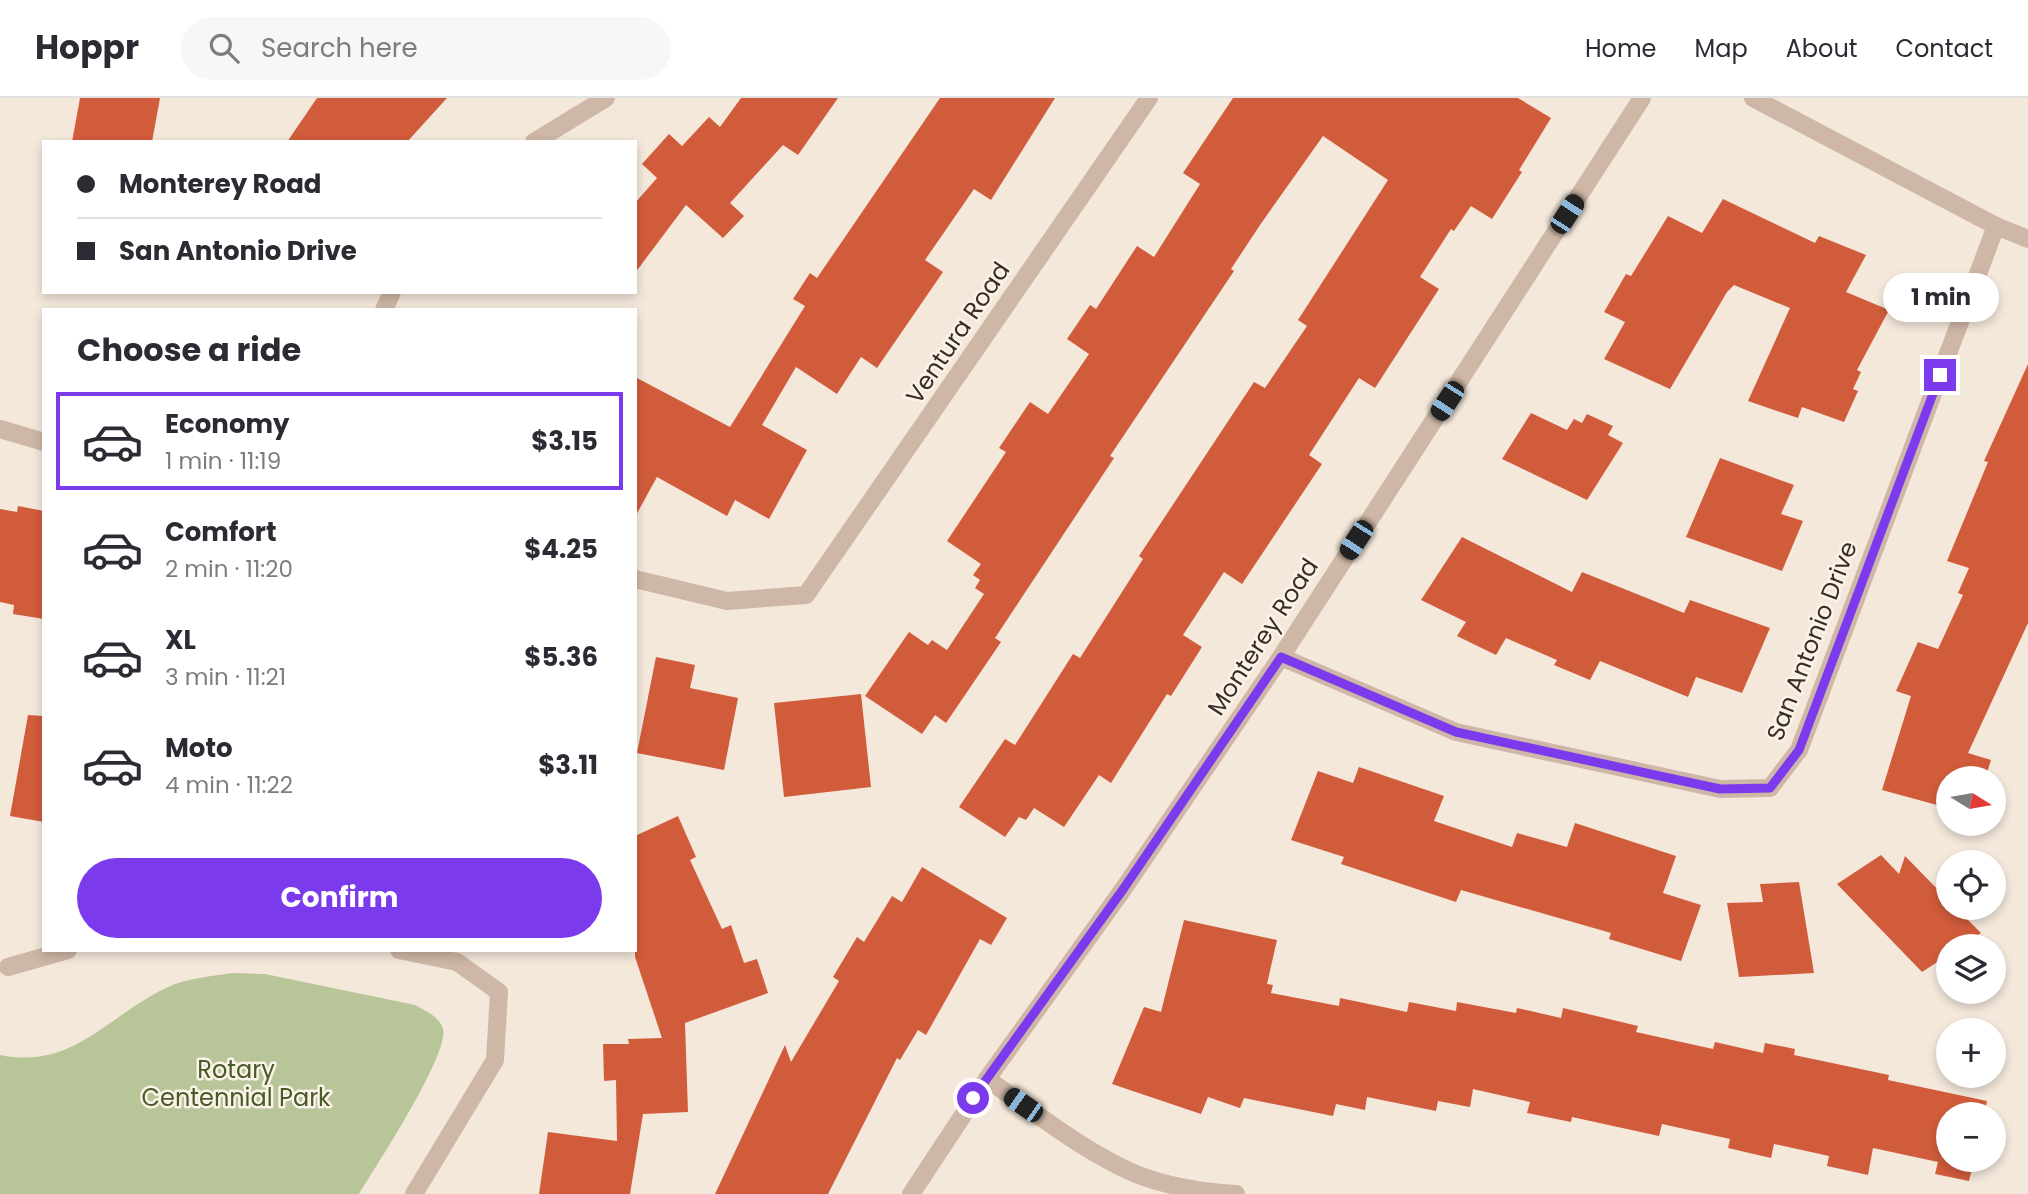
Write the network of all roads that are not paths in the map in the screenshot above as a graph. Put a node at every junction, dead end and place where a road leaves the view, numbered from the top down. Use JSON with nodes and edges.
{"nodes":[{"id":1,"x":606,"y":98,"type":"edge"},
{"id":2,"x":1149,"y":98,"type":"edge"},
{"id":3,"x":1642,"y":98,"type":"edge"},
{"id":4,"x":1753,"y":98,"type":"edge"},
{"id":5,"x":537,"y":140,"type":"edge"},
{"id":6,"x":1996,"y":226,"type":"junction"},
{"id":7,"x":2028,"y":239,"type":"edge"},
{"id":8,"x":0,"y":429,"type":"edge"},
{"id":9,"x":42,"y":441,"type":"edge"},
{"id":10,"x":637,"y":579,"type":"edge"},
{"id":11,"x":1281,"y":657,"type":"junction"},
{"id":12,"x":61,"y":952,"type":"edge"},
{"id":13,"x":409,"y":952,"type":"edge"},
{"id":14,"x":8,"y":967,"type":"dead end"},
{"id":15,"x":986,"y":1079,"type":"junction"},
{"id":16,"x":414,"y":1194,"type":"edge"},
{"id":17,"x":911,"y":1194,"type":"edge"},
{"id":18,"x":1236,"y":1194,"type":"edge"}],
"edges":[{"from":1,"to":5,"type":"street"},
{"from":2,"to":10,"type":"street","name":"Ventura Road"},
{"from":3,"to":11,"type":"street","name":"Monterey Road"},
{"from":4,"to":6,"type":"street"},
{"from":6,"to":7,"type":"street"},
{"from":6,"to":11,"type":"street","name":"San Antonio Drive"},
{"from":8,"to":9,"type":"street"},
{"from":11,"to":15,"type":"street","name":"Monterey Road"},
{"from":12,"to":14,"type":"street"},
{"from":13,"to":16,"type":"street"},
{"from":15,"to":17,"type":"street","name":"Monterey Road"},
{"from":15,"to":18,"type":"street"}]}
